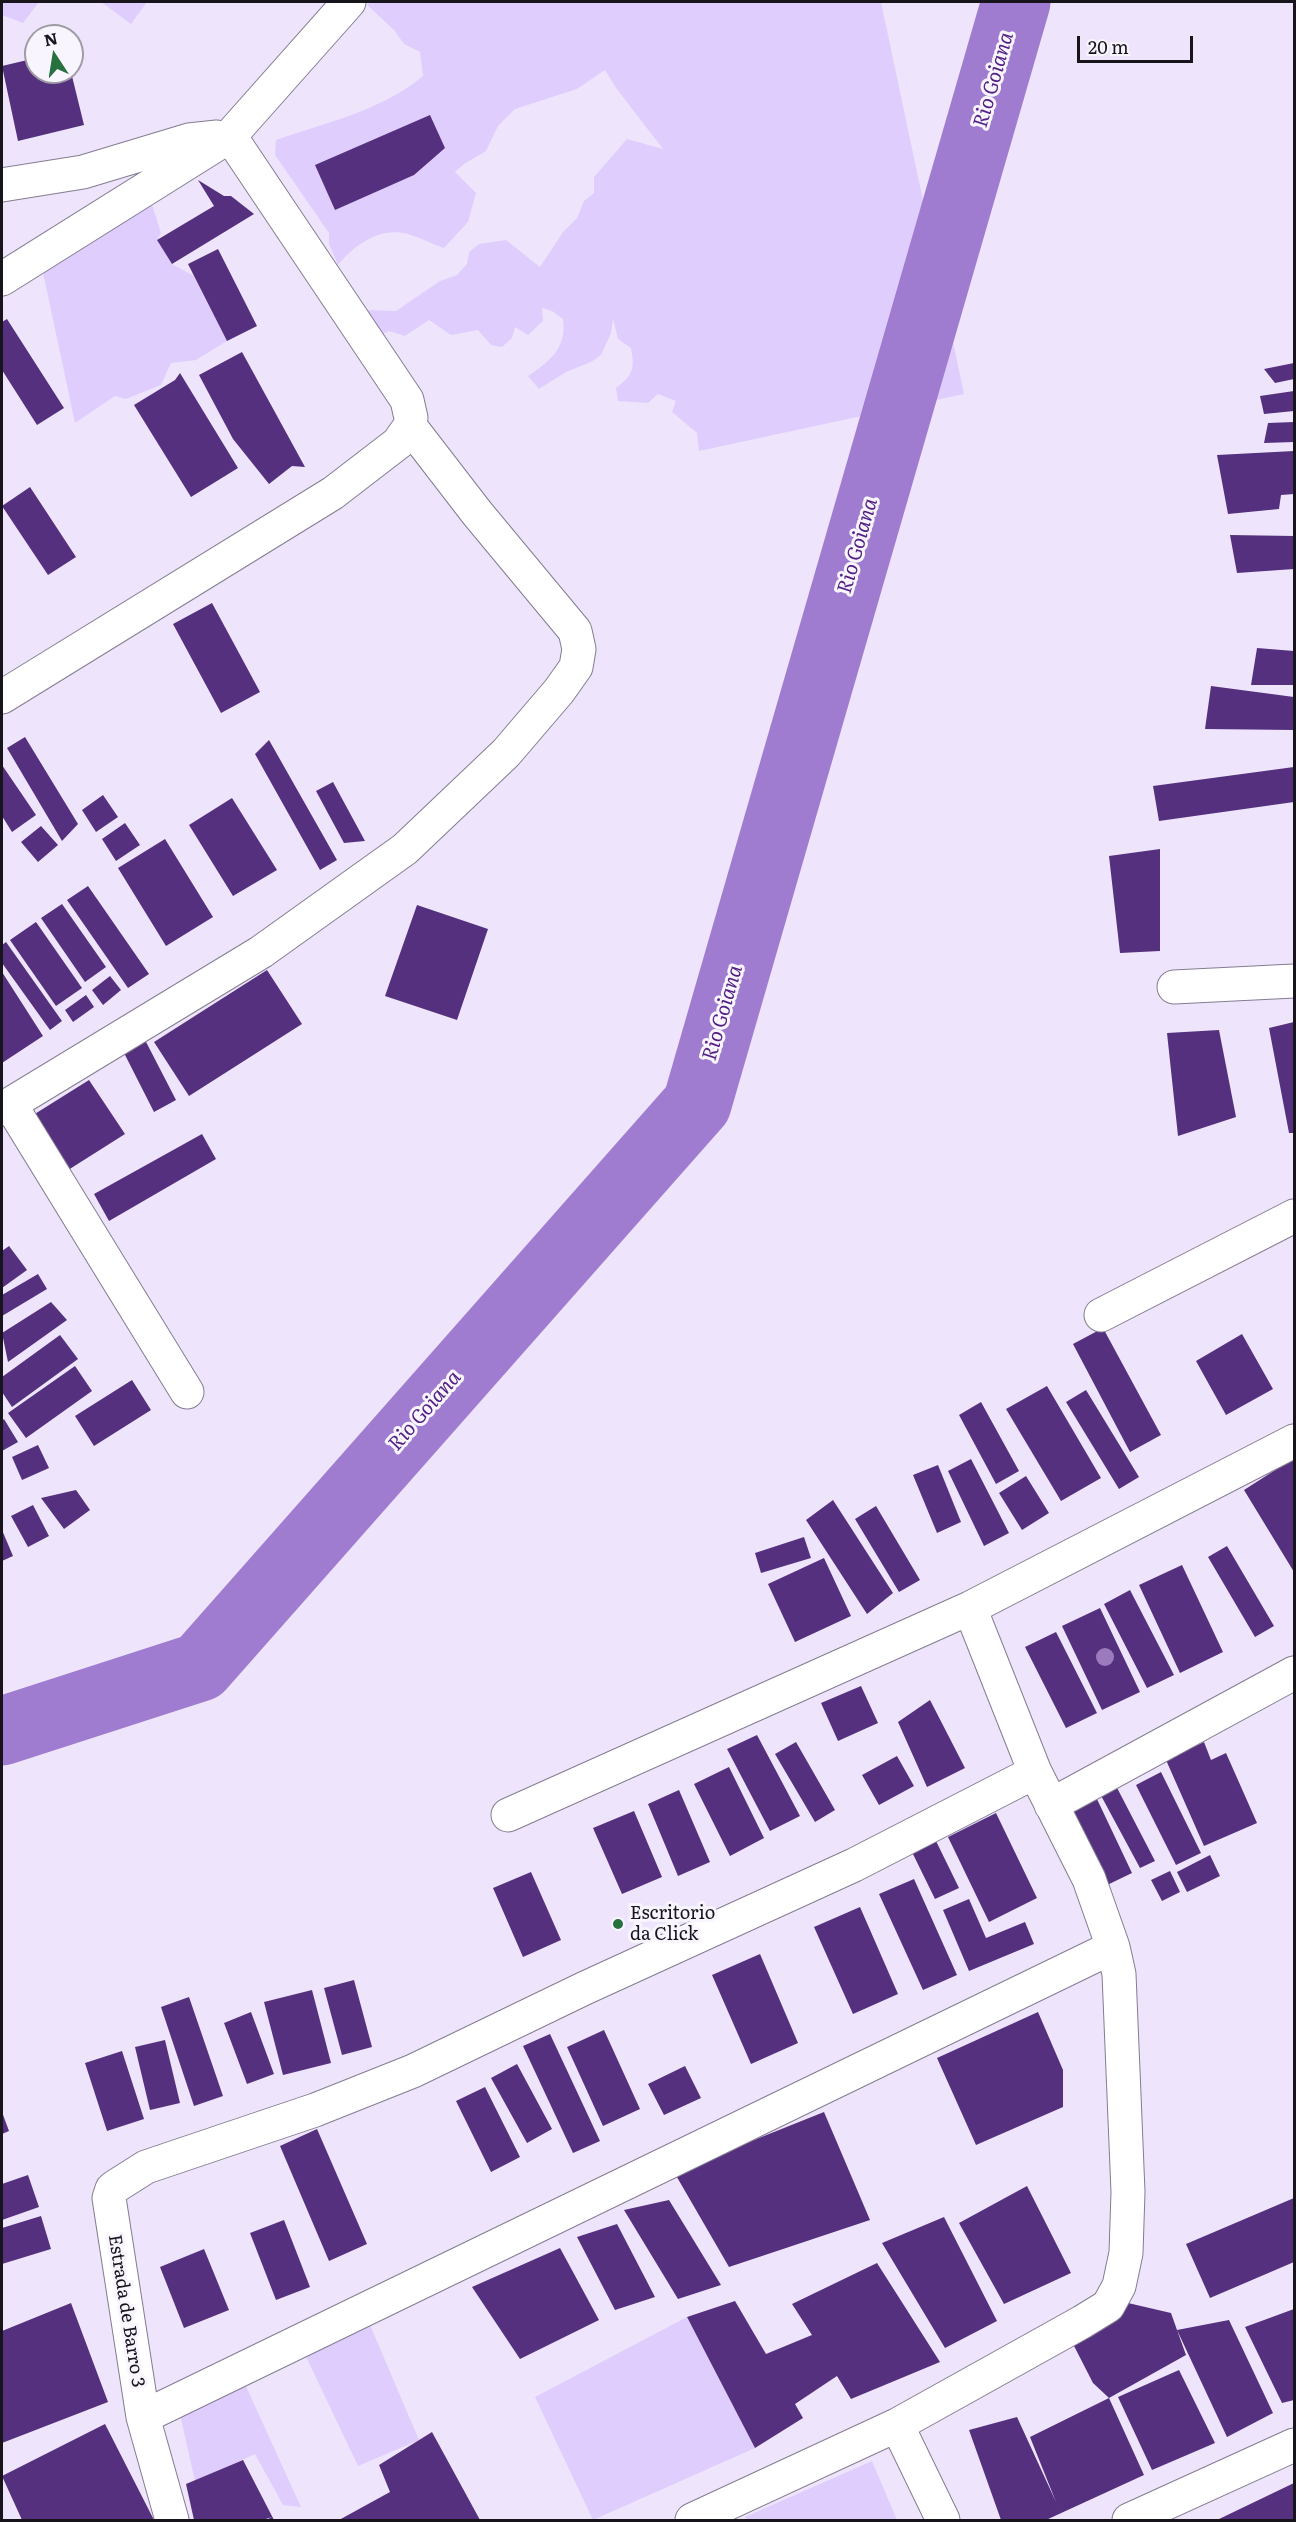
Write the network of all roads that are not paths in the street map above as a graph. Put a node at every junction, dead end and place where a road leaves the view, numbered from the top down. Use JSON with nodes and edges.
{"nodes":[{"id":1,"x":349,"y":2,"type":"edge"},
{"id":2,"x":231,"y":136,"type":"junction"},
{"id":3,"x":2,"y":185,"type":"edge"},
{"id":4,"x":2,"y":279,"type":"edge"},
{"id":5,"x":410,"y":426,"type":"junction"},
{"id":6,"x":2,"y":697,"type":"edge"},
{"id":7,"x":1294,"y":981,"type":"edge"},
{"id":8,"x":1174,"y":987,"type":"dead end"},
{"id":9,"x":6,"y":1106,"type":"edge"},
{"id":10,"x":1294,"y":1216,"type":"edge"},
{"id":11,"x":1101,"y":1315,"type":"dead end"},
{"id":12,"x":187,"y":1392,"type":"dead end"},
{"id":13,"x":1294,"y":1441,"type":"edge"},
{"id":14,"x":970,"y":1608,"type":"junction"},
{"id":15,"x":1294,"y":1672,"type":"edge"},
{"id":16,"x":1035,"y":1772,"type":"junction"},
{"id":17,"x":1051,"y":1805,"type":"junction"},
{"id":18,"x":508,"y":1815,"type":"dead end"},
{"id":19,"x":1113,"y":1947,"type":"junction"},
{"id":20,"x":143,"y":2417,"type":"junction"},
{"id":21,"x":897,"y":2425,"type":"junction"},
{"id":22,"x":1294,"y":2445,"type":"edge"},
{"id":23,"x":172,"y":2520,"type":"edge"},
{"id":24,"x":692,"y":2520,"type":"edge"},
{"id":25,"x":943,"y":2520,"type":"edge"},
{"id":26,"x":1130,"y":2520,"type":"edge"}],
"edges":[{"from":1,"to":2,"type":"street"},
{"from":2,"to":3,"type":"street"},
{"from":2,"to":4,"type":"street"},
{"from":2,"to":5,"type":"street"},
{"from":5,"to":6,"type":"street"},
{"from":5,"to":9,"type":"street"},
{"from":7,"to":8,"type":"street"},
{"from":9,"to":12,"type":"street"},
{"from":10,"to":11,"type":"street"},
{"from":13,"to":14,"type":"street"},
{"from":14,"to":16,"type":"street"},
{"from":14,"to":18,"type":"street"},
{"from":15,"to":17,"type":"street"},
{"from":16,"to":17,"type":"street"},
{"from":16,"to":20,"type":"street","name":"Estrada de Barro 3"},
{"from":17,"to":19,"type":"street"},
{"from":19,"to":20,"type":"street"},
{"from":19,"to":21,"type":"street"},
{"from":20,"to":23,"type":"street","name":"Estrada de Barro 3"},
{"from":21,"to":24,"type":"street"},
{"from":21,"to":25,"type":"street"},
{"from":22,"to":26,"type":"street"}]}
